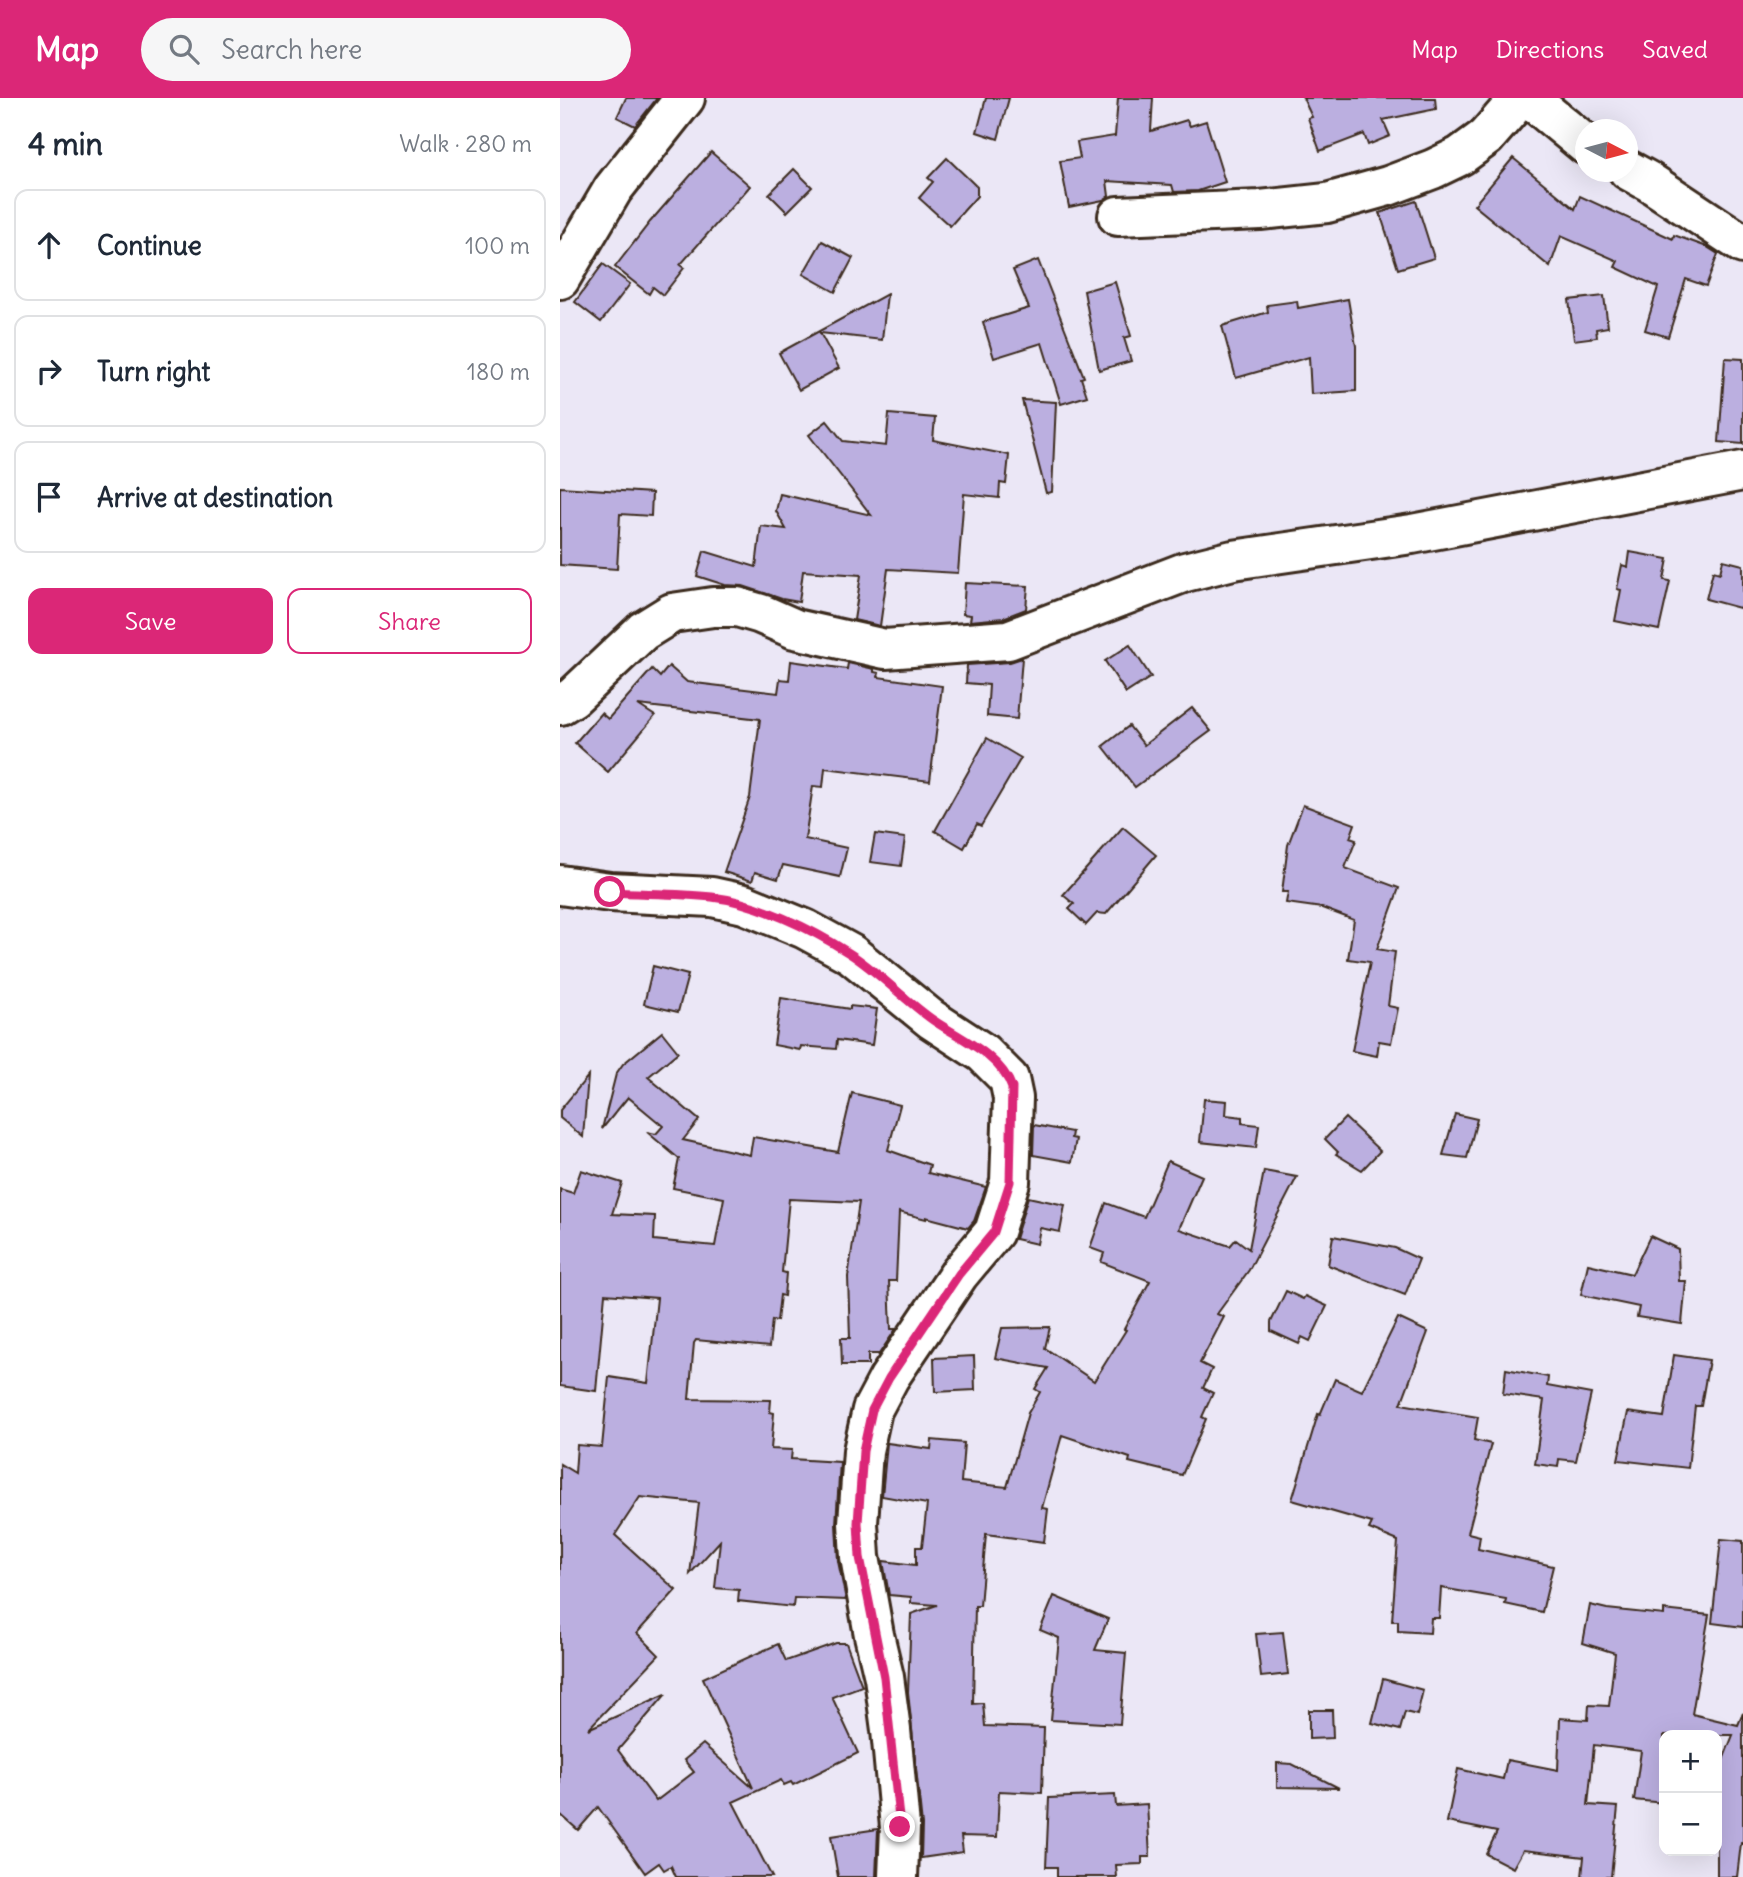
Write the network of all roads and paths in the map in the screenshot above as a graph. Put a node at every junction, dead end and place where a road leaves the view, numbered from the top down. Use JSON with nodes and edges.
{"nodes":[{"id":1,"x":685,"y":98,"type":"edge"},
{"id":2,"x":1520,"y":98,"type":"edge"},
{"id":3,"x":1529,"y":98,"type":"edge"},
{"id":4,"x":1575,"y":136,"type":"edge"},
{"id":5,"x":1638,"y":176,"type":"edge"},
{"id":6,"x":1118,"y":216,"type":"dead end"},
{"id":7,"x":1743,"y":244,"type":"edge"},
{"id":8,"x":560,"y":279,"type":"edge"},
{"id":9,"x":1743,"y":471,"type":"edge"},
{"id":10,"x":560,"y":705,"type":"edge"},
{"id":11,"x":560,"y":885,"type":"edge"},
{"id":12,"x":898,"y":1877,"type":"edge"}],
"edges":[{"from":1,"to":8,"type":"street"},
{"from":2,"to":6,"type":"street"},
{"from":3,"to":4,"type":"street"},
{"from":5,"to":7,"type":"street"},
{"from":9,"to":10,"type":"street"},
{"from":11,"to":12,"type":"street"}]}
